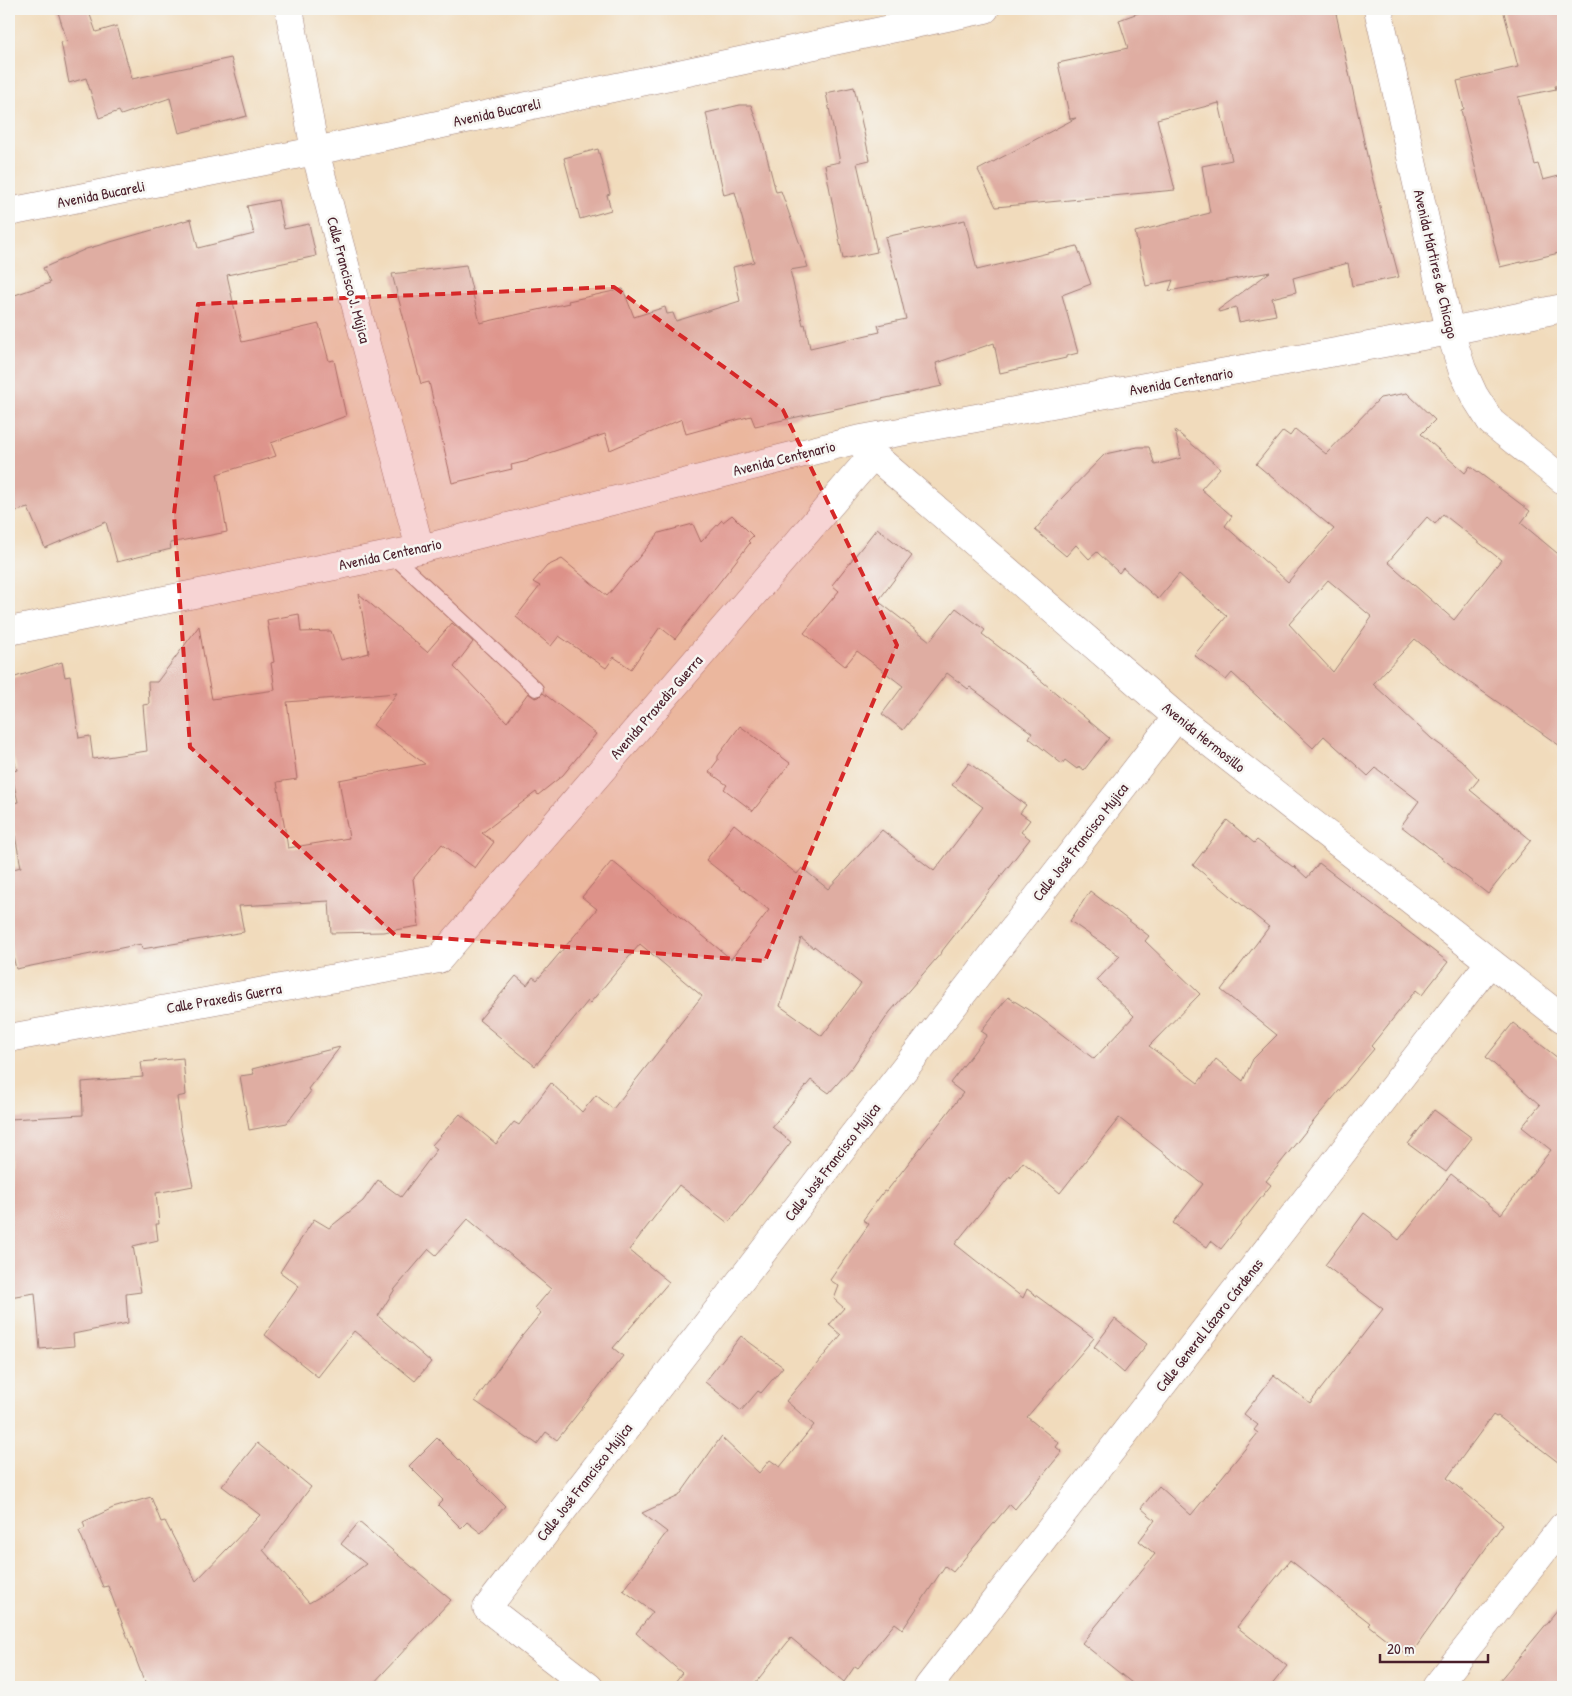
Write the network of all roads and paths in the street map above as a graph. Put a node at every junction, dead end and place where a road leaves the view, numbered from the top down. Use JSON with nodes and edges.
{"nodes":[{"id":1,"x":289,"y":9,"type":"edge"},
{"id":2,"x":985,"y":9,"type":"edge"},
{"id":3,"x":1378,"y":9,"type":"edge"},
{"id":4,"x":315,"y":151,"type":"junction"},
{"id":5,"x":9,"y":212,"type":"edge"},
{"id":6,"x":1563,"y":308,"type":"edge"},
{"id":7,"x":1450,"y":331,"type":"junction"},
{"id":8,"x":865,"y":448,"type":"junction"},
{"id":9,"x":1563,"y":480,"type":"edge"},
{"id":10,"x":420,"y":549,"type":"junction"},
{"id":11,"x":392,"y":555,"type":"junction"},
{"id":12,"x":9,"y":631,"type":"edge"},
{"id":13,"x":536,"y":689,"type":"dead end"},
{"id":14,"x":1176,"y":717,"type":"junction"},
{"id":15,"x":439,"y":959,"type":"joint"},
{"id":16,"x":1490,"y":962,"type":"junction"},
{"id":17,"x":1563,"y":1019,"type":"edge"},
{"id":18,"x":9,"y":1038,"type":"edge"},
{"id":19,"x":1563,"y":1526,"type":"edge"},
{"id":20,"x":589,"y":1687,"type":"edge"},
{"id":21,"x":928,"y":1687,"type":"edge"},
{"id":22,"x":1436,"y":1687,"type":"edge"}],
"edges":[{"from":1,"to":4,"type":"street","name":"Calle Francisco J. Mújica"},
{"from":2,"to":4,"type":"street","name":"Avenida Bucareli"},
{"from":3,"to":7,"type":"street","name":"Avenida Mártires de Chicago"},
{"from":4,"to":5,"type":"street","name":"Avenida Bucareli"},
{"from":4,"to":10,"type":"street","name":"Calle Francisco J. Mújica"},
{"from":6,"to":7,"type":"street","name":"Avenida Centenario"},
{"from":7,"to":8,"type":"street","name":"Avenida Centenario"},
{"from":7,"to":9,"type":"street","name":"Avenida Mártires de Chicago"},
{"from":8,"to":10,"type":"street","name":"Avenida Centenario"},
{"from":8,"to":14,"type":"street","name":"Avenida Hermosillo"},
{"from":8,"to":15,"type":"street","name":"Avenida Praxediz Guerra"},
{"from":10,"to":11,"type":"street","name":"Avenida Centenario"},
{"from":11,"to":12,"type":"street","name":"Avenida Centenario"},
{"from":11,"to":13,"type":"lane"},
{"from":14,"to":16,"type":"street","name":"Avenida Hermosillo"},
{"from":14,"to":20,"type":"street","name":"Calle José Francisco Mujica"},
{"from":15,"to":18,"type":"street","name":"Calle Praxedis Guerra"},
{"from":16,"to":17,"type":"street","name":"Avenida Hermosillo"},
{"from":16,"to":21,"type":"street","name":"Calle General Lázaro Cárdenas"},
{"from":19,"to":22,"type":"street"}]}
